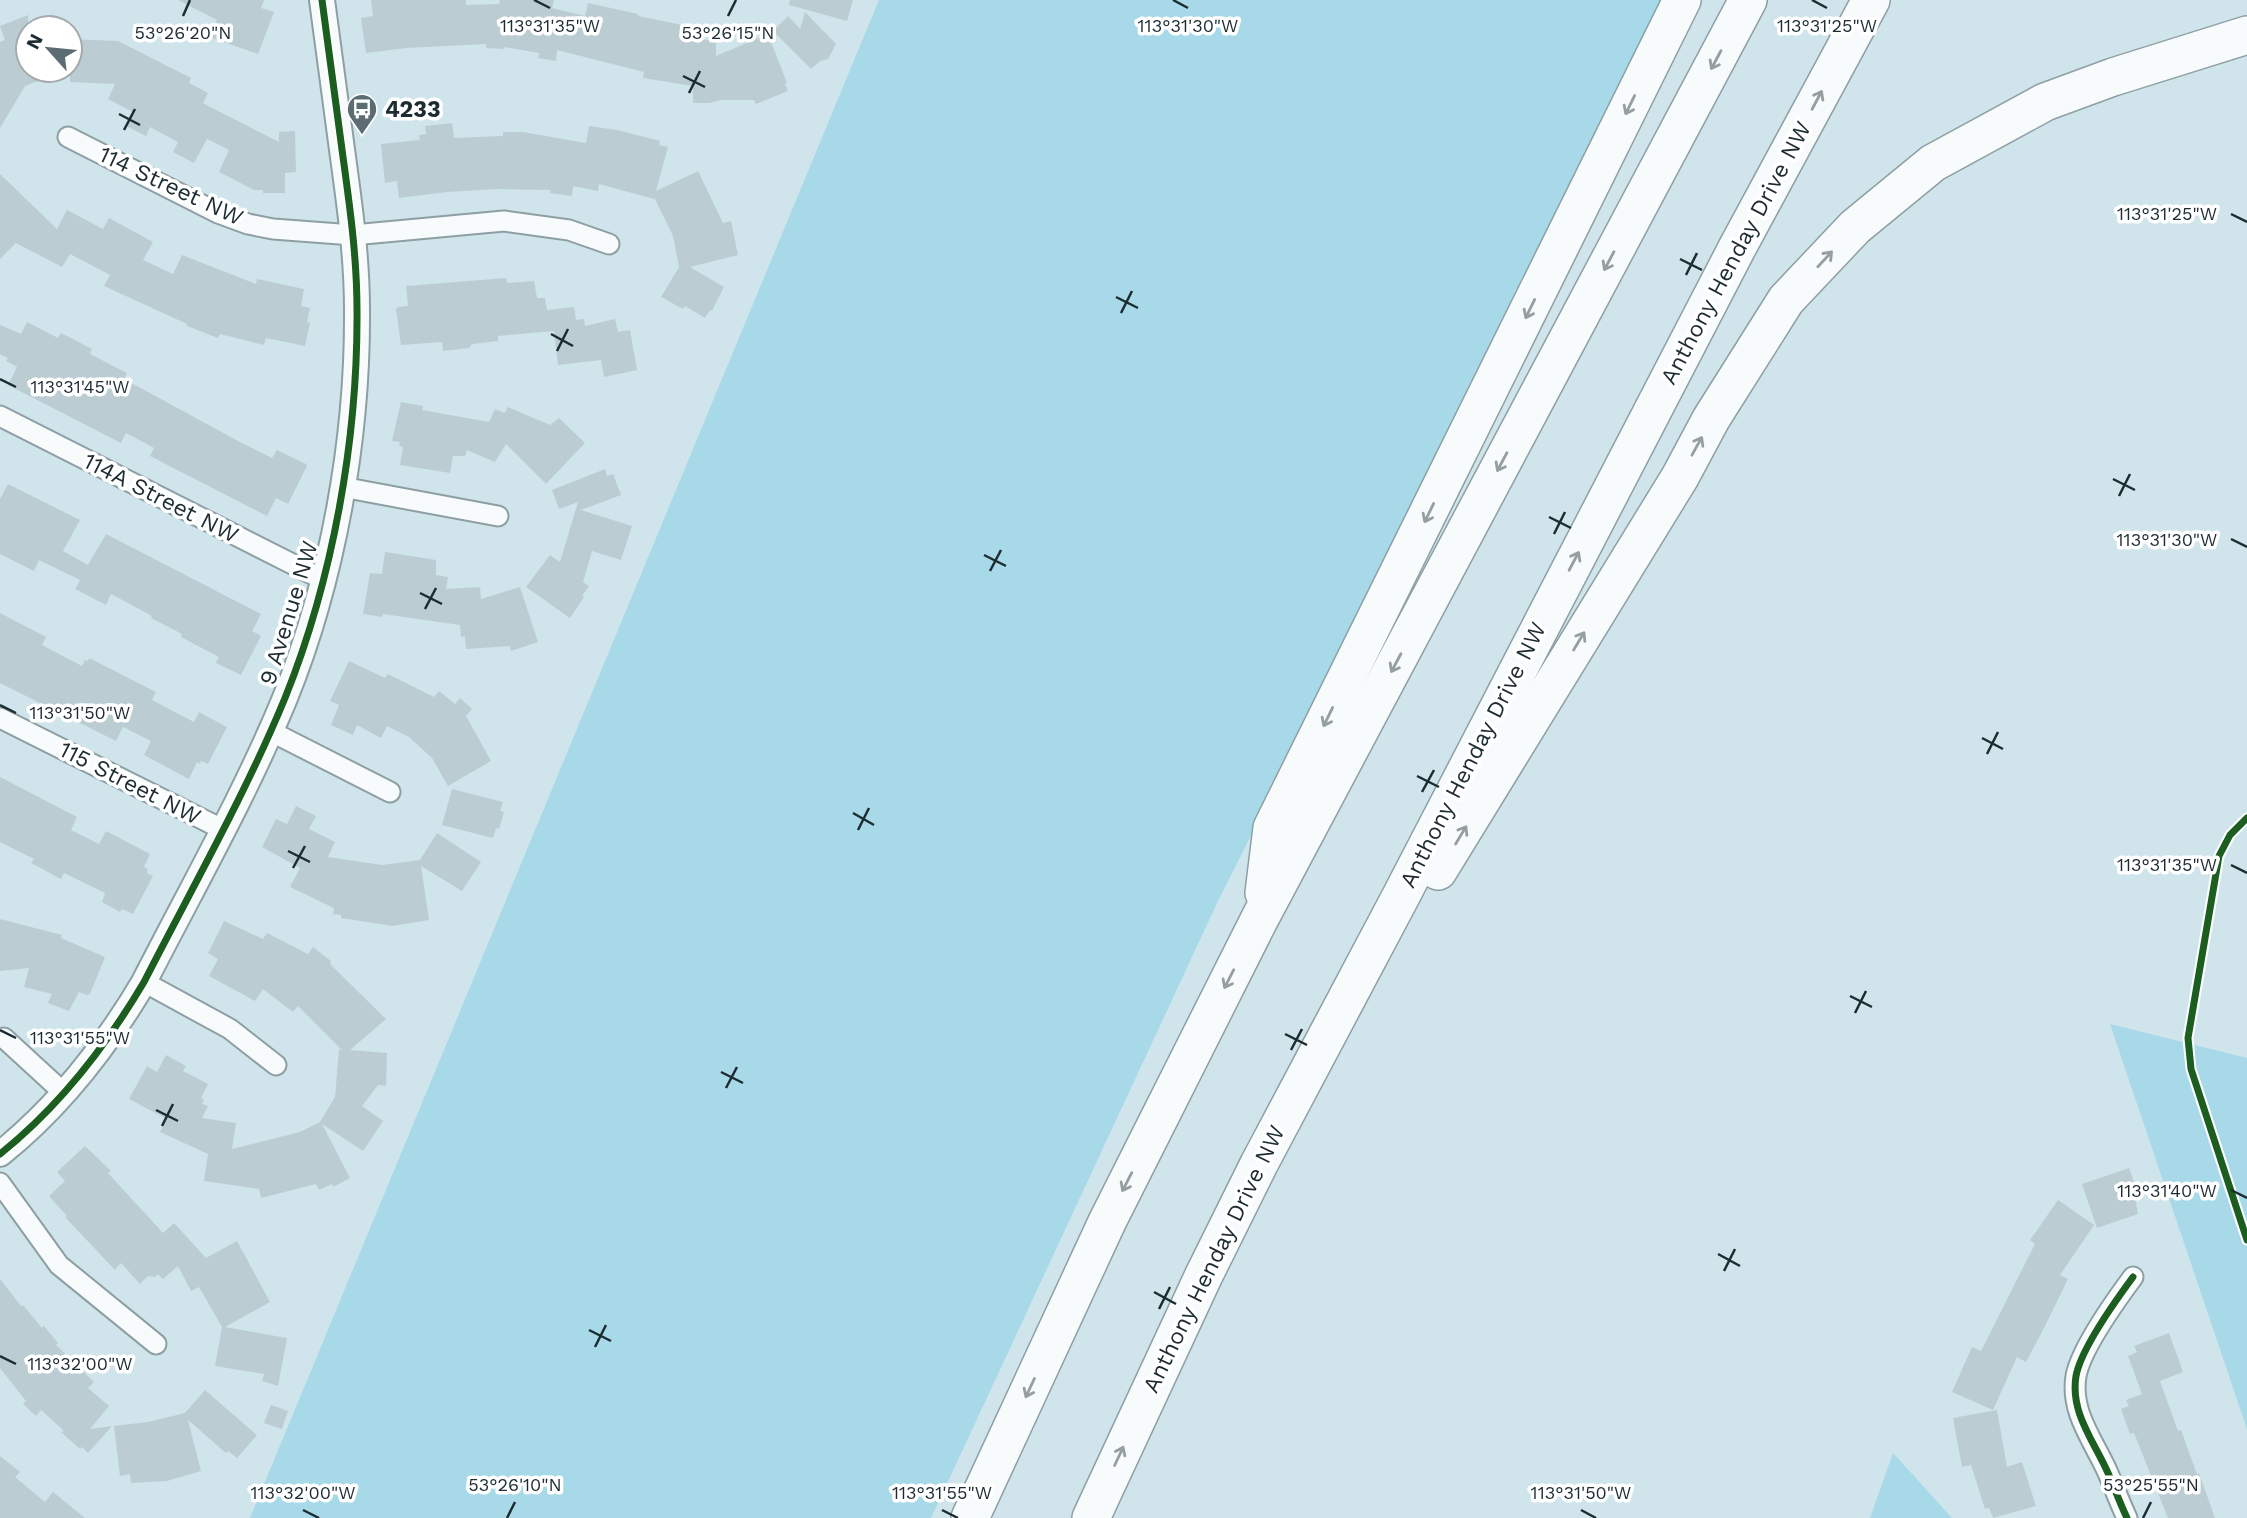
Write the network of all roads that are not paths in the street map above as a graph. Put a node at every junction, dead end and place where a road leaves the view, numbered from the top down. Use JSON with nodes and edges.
{"nodes":[{"id":1,"x":322,"y":0,"type":"edge"},
{"id":2,"x":1682,"y":0,"type":"edge"},
{"id":3,"x":1748,"y":0,"type":"edge"},
{"id":4,"x":1871,"y":0,"type":"edge"},
{"id":5,"x":2247,"y":35,"type":"edge"},
{"id":6,"x":68,"y":137,"type":"dead end"},
{"id":7,"x":353,"y":235,"type":"junction"},
{"id":8,"x":609,"y":244,"type":"dead end"},
{"id":9,"x":0,"y":416,"type":"edge"},
{"id":10,"x":342,"y":487,"type":"junction"},
{"id":11,"x":498,"y":516,"type":"dead end"},
{"id":12,"x":322,"y":579,"type":"junction"},
{"id":13,"x":0,"y":718,"type":"edge"},
{"id":14,"x":270,"y":731,"type":"junction"},
{"id":15,"x":390,"y":792,"type":"dead end"},
{"id":16,"x":222,"y":830,"type":"junction"},
{"id":17,"x":1260,"y":918,"type":"junction"},
{"id":18,"x":144,"y":982,"type":"junction"},
{"id":19,"x":4,"y":1038,"type":"dead end"},
{"id":20,"x":276,"y":1065,"type":"dead end"},
{"id":21,"x":65,"y":1094,"type":"junction"},
{"id":22,"x":0,"y":1154,"type":"edge"},
{"id":23,"x":1259,"y":1164,"type":"junction"},
{"id":24,"x":0,"y":1183,"type":"edge"},
{"id":25,"x":2133,"y":1277,"type":"dead end"},
{"id":26,"x":156,"y":1343,"type":"dead end"},
{"id":27,"x":970,"y":1518,"type":"edge"},
{"id":28,"x":1091,"y":1518,"type":"edge"},
{"id":29,"x":2126,"y":1518,"type":"edge"}],
"edges":[{"from":1,"to":7,"type":"street","name":"9 Avenue NW"},
{"from":2,"to":17,"type":"highway","one_way":true},
{"from":3,"to":17,"type":"highway","one_way":true},
{"from":23,"to":4,"type":"highway","name":"Anthony Henday Drive NW","one_way":true},
{"from":23,"to":5,"type":"highway","one_way":true},
{"from":6,"to":7,"type":"street","name":"114 Street NW"},
{"from":7,"to":8,"type":"street","name":"114 Street NW"},
{"from":7,"to":10,"type":"street","name":"9 Avenue NW"},
{"from":9,"to":12,"type":"street","name":"114A Street NW"},
{"from":10,"to":11,"type":"street"},
{"from":10,"to":12,"type":"street","name":"9 Avenue NW"},
{"from":12,"to":14,"type":"street","name":"9 Avenue NW"},
{"from":13,"to":16,"type":"street","name":"115 Street NW"},
{"from":14,"to":15,"type":"street"},
{"from":14,"to":16,"type":"street","name":"9 Avenue NW"},
{"from":16,"to":18,"type":"street","name":"9 Avenue NW"},
{"from":17,"to":27,"type":"highway","one_way":true},
{"from":18,"to":20,"type":"street"},
{"from":18,"to":21,"type":"street","name":"9 Avenue NW"},
{"from":19,"to":21,"type":"street"},
{"from":21,"to":22,"type":"street","name":"9 Avenue NW"},
{"from":28,"to":23,"type":"highway","name":"Anthony Henday Drive NW","one_way":true},
{"from":24,"to":26,"type":"street"},
{"from":25,"to":29,"type":"street"}]}
